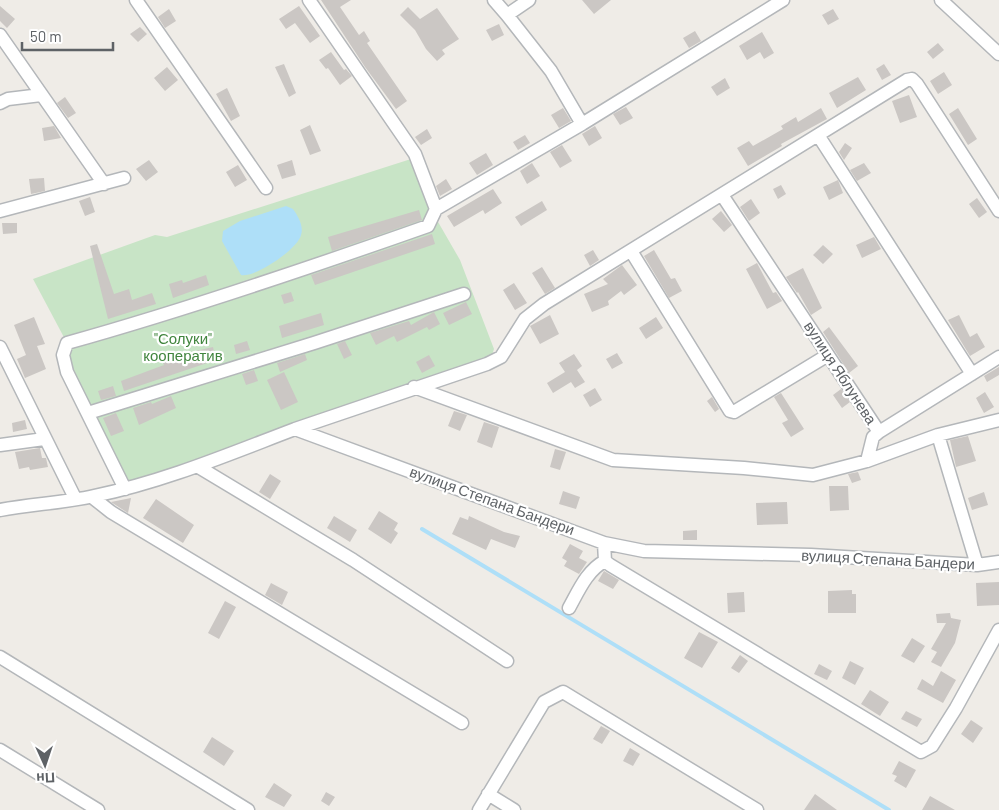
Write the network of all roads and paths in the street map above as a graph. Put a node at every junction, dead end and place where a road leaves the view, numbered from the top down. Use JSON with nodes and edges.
{"nodes":[{"id":1,"x":136,"y":0,"type":"edge"},
{"id":2,"x":310,"y":0,"type":"edge"},
{"id":3,"x":494,"y":0,"type":"edge"},
{"id":4,"x":529,"y":0,"type":"edge"},
{"id":5,"x":783,"y":0,"type":"edge"},
{"id":6,"x":941,"y":0,"type":"edge"},
{"id":7,"x":507,"y":15,"type":"junction"},
{"id":8,"x":0,"y":35,"type":"edge"},
{"id":9,"x":999,"y":54,"type":"edge"},
{"id":10,"x":41,"y":95,"type":"junction"},
{"id":11,"x":0,"y":103,"type":"edge"},
{"id":12,"x":582,"y":124,"type":"junction"},
{"id":13,"x":818,"y":135,"type":"junction"},
{"id":14,"x":124,"y":178,"type":"dead end"},
{"id":15,"x":104,"y":184,"type":"junction"},
{"id":16,"x":266,"y":188,"type":"dead end"},
{"id":17,"x":722,"y":195,"type":"junction"},
{"id":18,"x":436,"y":209,"type":"junction"},
{"id":19,"x":0,"y":211,"type":"edge"},
{"id":20,"x":999,"y":211,"type":"edge"},
{"id":21,"x":631,"y":251,"type":"junction"},
{"id":22,"x":464,"y":294,"type":"dead end"},
{"id":23,"x":0,"y":347,"type":"edge"},
{"id":24,"x":828,"y":354,"type":"junction"},
{"id":25,"x":999,"y":357,"type":"edge"},
{"id":26,"x":972,"y":374,"type":"junction"},
{"id":27,"x":414,"y":387,"type":"junction"},
{"id":28,"x":88,"y":413,"type":"junction"},
{"id":29,"x":999,"y":420,"type":"edge"},
{"id":30,"x":296,"y":429,"type":"junction"},
{"id":31,"x":880,"y":432,"type":"junction"},
{"id":32,"x":938,"y":436,"type":"junction"},
{"id":33,"x":44,"y":439,"type":"junction"},
{"id":34,"x":0,"y":445,"type":"edge"},
{"id":35,"x":867,"y":461,"type":"junction"},
{"id":36,"x":197,"y":466,"type":"junction"},
{"id":37,"x":125,"y":489,"type":"junction"},
{"id":38,"x":92,"y":497,"type":"junction"},
{"id":39,"x":75,"y":498,"type":"junction"},
{"id":40,"x":0,"y":510,"type":"edge"},
{"id":41,"x":604,"y":542,"type":"junction"},
{"id":42,"x":605,"y":561,"type":"junction"},
{"id":43,"x":999,"y":562,"type":"edge"},
{"id":44,"x":977,"y":565,"type":"junction"},
{"id":45,"x":569,"y":608,"type":"dead end"},
{"id":46,"x":999,"y":630,"type":"edge"},
{"id":47,"x":0,"y":657,"type":"edge"},
{"id":48,"x":507,"y":661,"type":"dead end"},
{"id":49,"x":462,"y":723,"type":"dead end"},
{"id":50,"x":0,"y":750,"type":"edge"},
{"id":51,"x":488,"y":794,"type":"junction"},
{"id":52,"x":98,"y":810,"type":"edge"},
{"id":53,"x":248,"y":810,"type":"edge"},
{"id":54,"x":479,"y":810,"type":"edge"},
{"id":55,"x":514,"y":810,"type":"edge"},
{"id":56,"x":757,"y":810,"type":"edge"}],
"edges":[{"from":1,"to":16,"type":"street"},
{"from":2,"to":18,"type":"street"},
{"from":3,"to":7,"type":"street"},
{"from":4,"to":7,"type":"street"},
{"from":5,"to":12,"type":"street"},
{"from":6,"to":9,"type":"street"},
{"from":7,"to":12,"type":"street"},
{"from":8,"to":10,"type":"street"},
{"from":10,"to":11,"type":"street"},
{"from":10,"to":15,"type":"street"},
{"from":12,"to":18,"type":"street"},
{"from":13,"to":17,"type":"street"},
{"from":13,"to":20,"type":"street"},
{"from":13,"to":26,"type":"street"},
{"from":14,"to":15,"type":"street"},
{"from":15,"to":19,"type":"street"},
{"from":17,"to":21,"type":"street"},
{"from":17,"to":24,"type":"street","name":"вулиця Яблунева"},
{"from":18,"to":28,"type":"street"},
{"from":21,"to":24,"type":"street"},
{"from":21,"to":27,"type":"street"},
{"from":22,"to":28,"type":"street"},
{"from":23,"to":33,"type":"street"},
{"from":24,"to":31,"type":"street","name":"вулиця Яблунева"},
{"from":25,"to":26,"type":"street","name":"вулиця Яблунева"},
{"from":26,"to":31,"type":"street","name":"вулиця Яблунева"},
{"from":27,"to":30,"type":"street"},
{"from":27,"to":35,"type":"street"},
{"from":28,"to":37,"type":"street"},
{"from":29,"to":32,"type":"street"},
{"from":30,"to":36,"type":"street"},
{"from":30,"to":41,"type":"street","name":"вулиця Степана Бандери"},
{"from":31,"to":35,"type":"street"},
{"from":32,"to":35,"type":"street"},
{"from":32,"to":44,"type":"street"},
{"from":33,"to":34,"type":"street"},
{"from":33,"to":39,"type":"street"},
{"from":36,"to":37,"type":"street"},
{"from":36,"to":48,"type":"street"},
{"from":37,"to":38,"type":"street"},
{"from":38,"to":39,"type":"street"},
{"from":38,"to":49,"type":"street"},
{"from":39,"to":40,"type":"street"},
{"from":41,"to":42,"type":"street"},
{"from":41,"to":44,"type":"street","name":"вулиця Степана Бандери"},
{"from":42,"to":45,"type":"street"},
{"from":42,"to":46,"type":"street"},
{"from":43,"to":44,"type":"street","name":"вулиця Степана Бандери"},
{"from":47,"to":53,"type":"street"},
{"from":50,"to":52,"type":"street"},
{"from":51,"to":54,"type":"street"},
{"from":51,"to":55,"type":"street"},
{"from":51,"to":56,"type":"street"}]}
